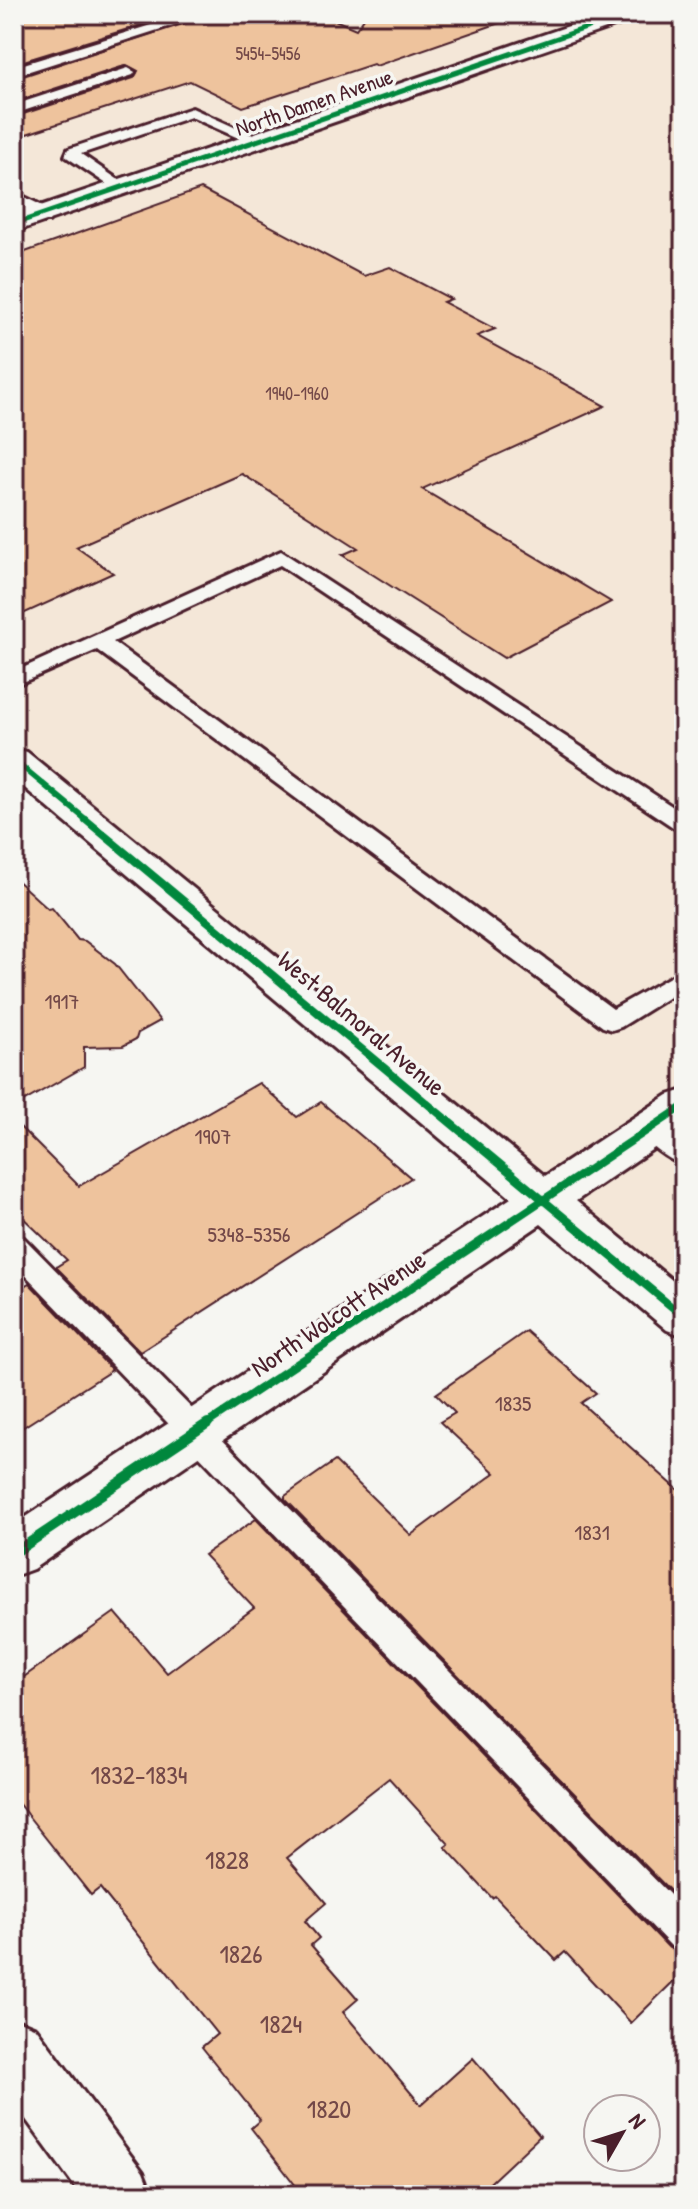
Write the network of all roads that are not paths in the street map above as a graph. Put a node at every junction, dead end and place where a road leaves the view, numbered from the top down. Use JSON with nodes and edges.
{"nodes":[{"id":1,"x":201,"y":14,"type":"edge"},
{"id":2,"x":627,"y":14,"type":"edge"},
{"id":3,"x":14,"y":72,"type":"edge"},
{"id":4,"x":128,"y":72,"type":"dead end"},
{"id":5,"x":14,"y":110,"type":"edge"},
{"id":6,"x":257,"y":141,"type":"junction"},
{"id":7,"x":120,"y":188,"type":"junction"},
{"id":8,"x":14,"y":200,"type":"edge"},
{"id":9,"x":27,"y":220,"type":"edge"},
{"id":10,"x":98,"y":641,"type":"junction"},
{"id":11,"x":14,"y":680,"type":"edge"},
{"id":12,"x":14,"y":760,"type":"edge"},
{"id":13,"x":684,"y":824,"type":"edge"},
{"id":14,"x":684,"y":977,"type":"edge"},
{"id":15,"x":673,"y":1130,"type":"edge"},
{"id":16,"x":543,"y":1201,"type":"junction"},
{"id":17,"x":14,"y":1245,"type":"edge"},
{"id":18,"x":684,"y":1317,"type":"edge"},
{"id":19,"x":196,"y":1432,"type":"junction"},
{"id":20,"x":14,"y":1553,"type":"edge"},
{"id":21,"x":684,"y":1934,"type":"edge"},
{"id":22,"x":14,"y":2050,"type":"edge"},
{"id":23,"x":120,"y":2195,"type":"edge"}],
"edges":[{"from":1,"to":3,"type":"lane"},
{"from":2,"to":6,"type":"street","name":"North Damen Avenue"},
{"from":4,"to":5,"type":"lane"},
{"from":6,"to":7,"type":"street","name":"North Damen Avenue"},
{"from":6,"to":7,"type":"lane"},
{"from":7,"to":9,"type":"street","name":"North Damen Avenue"},
{"from":8,"to":9,"type":"street"},
{"from":10,"to":11,"type":"lane"},
{"from":10,"to":13,"type":"lane"},
{"from":10,"to":14,"type":"lane"},
{"from":12,"to":16,"type":"street","name":"West Balmoral Avenue"},
{"from":15,"to":16,"type":"street","name":"North Wolcott Avenue"},
{"from":16,"to":18,"type":"street","name":"West Balmoral Avenue"},
{"from":16,"to":19,"type":"street","name":"North Wolcott Avenue"},
{"from":17,"to":19,"type":"lane"},
{"from":19,"to":20,"type":"street","name":"North Wolcott Avenue"},
{"from":19,"to":21,"type":"lane"},
{"from":22,"to":23,"type":"street"}]}
